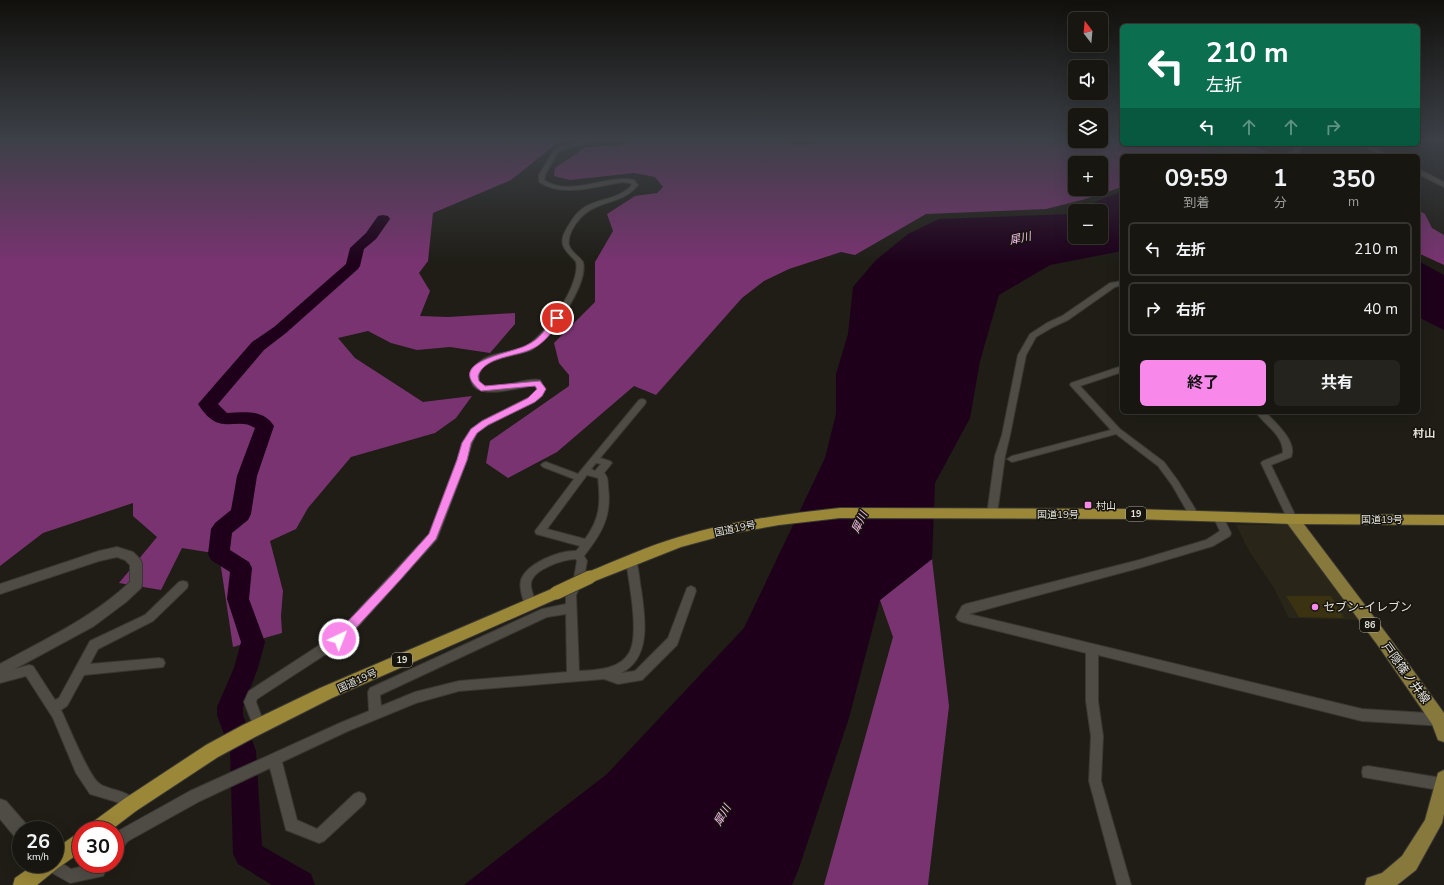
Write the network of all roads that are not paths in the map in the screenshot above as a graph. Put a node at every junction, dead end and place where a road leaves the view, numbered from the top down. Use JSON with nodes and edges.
{"nodes":[{"id":1,"x":541,"y":180,"type":"edge"},
{"id":2,"x":621,"y":180,"type":"edge"},
{"id":3,"x":632,"y":180,"type":"edge"},
{"id":4,"x":1120,"y":283,"type":"edge"},
{"id":5,"x":1120,"y":370,"type":"edge"},
{"id":6,"x":642,"y":402,"type":"dead end"},
{"id":7,"x":1262,"y":414,"type":"edge"},
{"id":8,"x":1117,"y":431,"type":"junction"},
{"id":9,"x":594,"y":459,"type":"junction"},
{"id":10,"x":1012,"y":459,"type":"dead end"},
{"id":11,"x":546,"y":465,"type":"dead end"},
{"id":12,"x":583,"y":474,"type":"junction"},
{"id":13,"x":598,"y":474,"type":"junction"},
{"id":14,"x":986,"y":514,"type":"junction"},
{"id":15,"x":1194,"y":515,"type":"junction"},
{"id":16,"x":1218,"y":516,"type":"junction"},
{"id":17,"x":1292,"y":519,"type":"junction"},
{"id":18,"x":1444,"y":520,"type":"edge"},
{"id":19,"x":587,"y":544,"type":"junction"},
{"id":20,"x":579,"y":555,"type":"junction"},
{"id":21,"x":631,"y":561,"type":"junction"},
{"id":22,"x":183,"y":585,"type":"dead end"},
{"id":23,"x":0,"y":590,"type":"edge"},
{"id":24,"x":691,"y":591,"type":"dead end"},
{"id":25,"x":530,"y":604,"type":"junction"},
{"id":26,"x":572,"y":608,"type":"junction"},
{"id":27,"x":1092,"y":648,"type":"junction"},
{"id":28,"x":159,"y":663,"type":"dead end"},
{"id":29,"x":81,"y":670,"type":"junction"},
{"id":30,"x":0,"y":671,"type":"edge"},
{"id":31,"x":604,"y":674,"type":"junction"},
{"id":32,"x":573,"y":677,"type":"junction"},
{"id":33,"x":0,"y":678,"type":"edge"},
{"id":34,"x":53,"y":708,"type":"junction"},
{"id":35,"x":375,"y":715,"type":"junction"},
{"id":36,"x":1442,"y":725,"type":"edge"},
{"id":37,"x":254,"y":729,"type":"junction"},
{"id":38,"x":275,"y":760,"type":"junction"},
{"id":39,"x":1368,"y":772,"type":"dead end"},
{"id":40,"x":1443,"y":783,"type":"edge"},
{"id":41,"x":359,"y":799,"type":"dead end"},
{"id":42,"x":130,"y":805,"type":"junction"},
{"id":43,"x":0,"y":807,"type":"edge"},
{"id":44,"x":12,"y":821,"type":"edge"},
{"id":45,"x":108,"y":821,"type":"edge"},
{"id":46,"x":124,"y":835,"type":"edge"},
{"id":47,"x":64,"y":872,"type":"edge"},
{"id":48,"x":38,"y":873,"type":"edge"},
{"id":49,"x":84,"y":873,"type":"edge"},
{"id":50,"x":22,"y":885,"type":"edge"},
{"id":51,"x":1124,"y":885,"type":"edge"},
{"id":52,"x":1374,"y":885,"type":"edge"}],
"edges":[{"from":1,"to":2,"type":"street"},
{"from":3,"to":37,"type":"street"},
{"from":4,"to":14,"type":"street"},
{"from":5,"to":8,"type":"street"},
{"from":6,"to":9,"type":"street"},
{"from":7,"to":17,"type":"street"},
{"from":8,"to":10,"type":"street"},
{"from":8,"to":15,"type":"street"},
{"from":9,"to":12,"type":"street"},
{"from":9,"to":13,"type":"street"},
{"from":11,"to":12,"type":"street"},
{"from":12,"to":13,"type":"street"},
{"from":12,"to":19,"type":"street"},
{"from":13,"to":19,"type":"street"},
{"from":14,"to":15,"type":"highway","name":"国道19号","number":"19"},
{"from":14,"to":21,"type":"highway","name":"国道19号","number":"19"},
{"from":15,"to":16,"type":"highway","name":"国道19号","number":"19"},
{"from":16,"to":17,"type":"highway","name":"国道19号","number":"19"},
{"from":16,"to":27,"type":"street"},
{"from":17,"to":18,"type":"highway","name":"国道19号","number":"19"},
{"from":17,"to":36,"type":"main road","name":"戸隠篠ノ井線","number":"86"},
{"from":19,"to":20,"type":"street"},
{"from":20,"to":25,"type":"street"},
{"from":20,"to":26,"type":"street"},
{"from":21,"to":25,"type":"highway","name":"国道19号","number":"19","bridge":true},
{"from":21,"to":31,"type":"street"},
{"from":22,"to":29,"type":"street"},
{"from":23,"to":30,"type":"street"},
{"from":24,"to":31,"type":"street"},
{"from":25,"to":37,"type":"highway","name":"国道19号","number":"19"},
{"from":26,"to":32,"type":"street"},
{"from":26,"to":35,"type":"street"},
{"from":27,"to":36,"type":"street"},
{"from":27,"to":51,"type":"street"},
{"from":28,"to":29,"type":"street"},
{"from":29,"to":34,"type":"street"},
{"from":31,"to":32,"type":"street"},
{"from":32,"to":35,"type":"street"},
{"from":33,"to":34,"type":"street"},
{"from":34,"to":42,"type":"street"},
{"from":35,"to":38,"type":"street"},
{"from":37,"to":42,"type":"highway","name":"国道19号","number":"19"},
{"from":38,"to":41,"type":"street"},
{"from":38,"to":46,"type":"street"},
{"from":39,"to":40,"type":"street"},
{"from":40,"to":52,"type":"main road"},
{"from":42,"to":45,"type":"highway","name":"国道19号","number":"19"},
{"from":43,"to":44,"type":"street"},
{"from":47,"to":49,"type":"street"},
{"from":48,"to":50,"type":"highway"}]}
